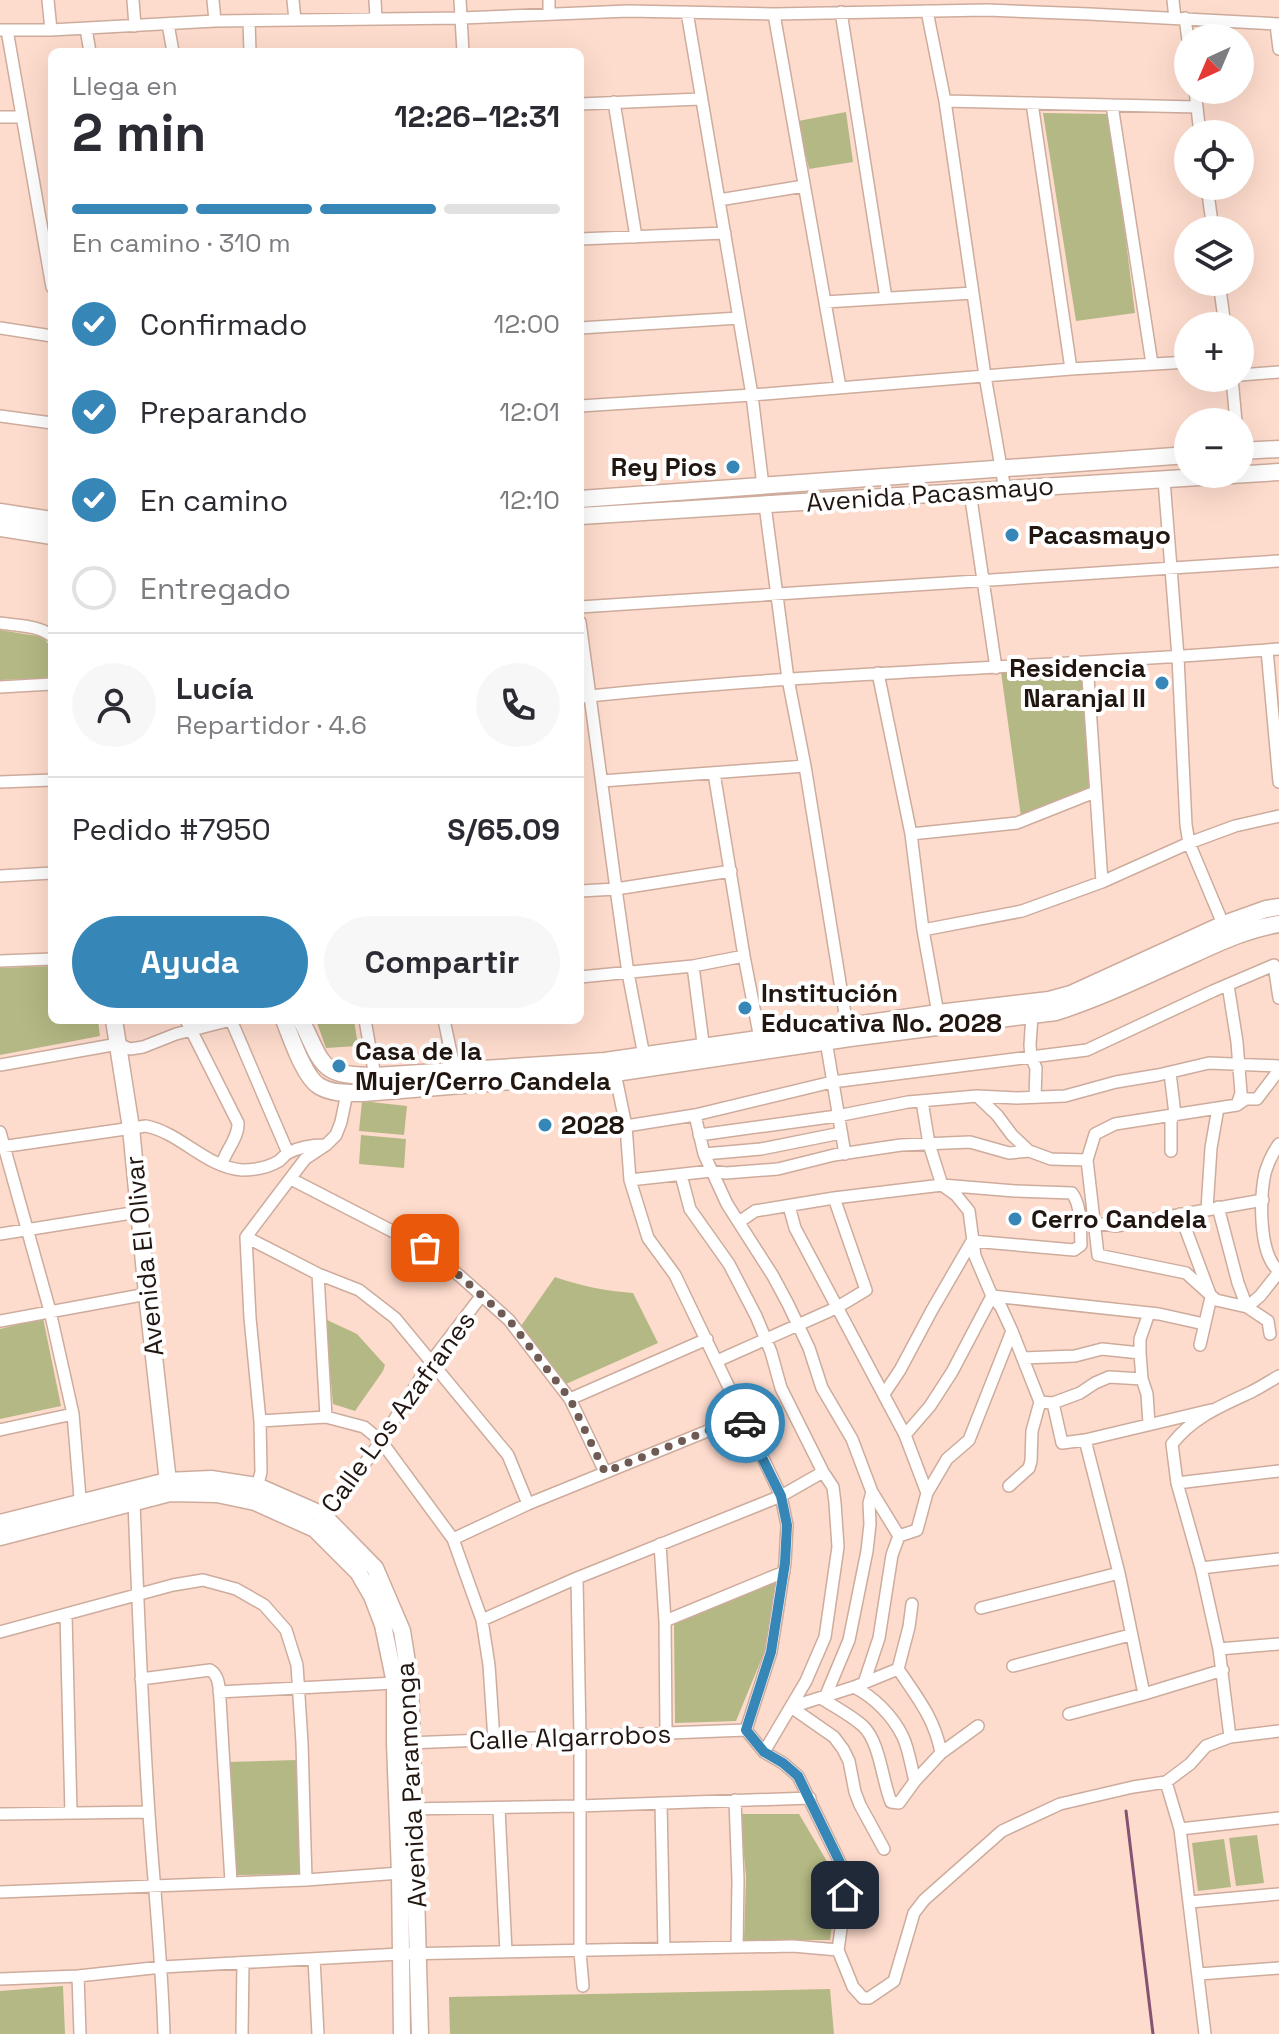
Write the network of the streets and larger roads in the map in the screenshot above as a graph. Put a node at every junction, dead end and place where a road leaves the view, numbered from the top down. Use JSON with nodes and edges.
{"nodes":[{"id":1,"x":48,"y":0,"type":"edge"},
{"id":2,"x":133,"y":0,"type":"edge"},
{"id":3,"x":213,"y":0,"type":"edge"},
{"id":4,"x":293,"y":0,"type":"edge"},
{"id":5,"x":375,"y":0,"type":"edge"},
{"id":6,"x":460,"y":0,"type":"edge"},
{"id":7,"x":549,"y":0,"type":"edge"},
{"id":8,"x":1173,"y":0,"type":"edge"},
{"id":9,"x":628,"y":5,"type":"edge"},
{"id":10,"x":898,"y":5,"type":"edge"},
{"id":11,"x":987,"y":5,"type":"edge"},
{"id":12,"x":927,"y":11,"type":"junction"},
{"id":13,"x":687,"y":12,"type":"junction"},
{"id":14,"x":841,"y":12,"type":"junction"},
{"id":15,"x":549,"y":14,"type":"junction"},
{"id":16,"x":774,"y":14,"type":"junction"},
{"id":17,"x":462,"y":18,"type":"junction"},
{"id":18,"x":1180,"y":18,"type":"junction"},
{"id":19,"x":376,"y":19,"type":"junction"},
{"id":20,"x":295,"y":20,"type":"junction"},
{"id":21,"x":215,"y":21,"type":"junction"},
{"id":22,"x":249,"y":21,"type":"junction"},
{"id":23,"x":168,"y":24,"type":"junction"},
{"id":24,"x":1182,"y":24,"type":"edge"},
{"id":25,"x":1278,"y":24,"type":"edge"},
{"id":26,"x":135,"y":26,"type":"junction"},
{"id":27,"x":86,"y":29,"type":"junction"},
{"id":28,"x":4,"y":30,"type":"edge"},
{"id":29,"x":51,"y":30,"type":"junction"},
{"id":30,"x":89,"y":48,"type":"edge"},
{"id":31,"x":172,"y":48,"type":"edge"},
{"id":32,"x":250,"y":48,"type":"edge"},
{"id":33,"x":463,"y":48,"type":"edge"},
{"id":34,"x":1279,"y":49,"type":"edge"},
{"id":35,"x":700,"y":99,"type":"junction"},
{"id":36,"x":945,"y":101,"type":"junction"},
{"id":37,"x":614,"y":102,"type":"junction"},
{"id":38,"x":1032,"y":103,"type":"junction"},
{"id":39,"x":584,"y":104,"type":"edge"},
{"id":40,"x":1197,"y":104,"type":"edge"},
{"id":41,"x":1112,"y":105,"type":"junction"},
{"id":42,"x":1197,"y":107,"type":"junction"},
{"id":43,"x":0,"y":117,"type":"edge"},
{"id":44,"x":22,"y":117,"type":"junction"},
{"id":45,"x":1198,"y":120,"type":"edge"},
{"id":46,"x":804,"y":186,"type":"junction"},
{"id":47,"x":719,"y":200,"type":"junction"},
{"id":48,"x":725,"y":233,"type":"junction"},
{"id":49,"x":636,"y":237,"type":"junction"},
{"id":50,"x":584,"y":239,"type":"edge"},
{"id":51,"x":48,"y":261,"type":"edge"},
{"id":52,"x":973,"y":293,"type":"junction"},
{"id":53,"x":886,"y":298,"type":"junction"},
{"id":54,"x":825,"y":302,"type":"junction"},
{"id":55,"x":739,"y":318,"type":"junction"},
{"id":56,"x":0,"y":328,"type":"edge"},
{"id":57,"x":584,"y":328,"type":"edge"},
{"id":58,"x":48,"y":335,"type":"edge"},
{"id":59,"x":1174,"y":363,"type":"edge"},
{"id":60,"x":1152,"y":364,"type":"junction"},
{"id":61,"x":1071,"y":369,"type":"junction"},
{"id":62,"x":1279,"y":372,"type":"edge"},
{"id":63,"x":1254,"y":374,"type":"edge"},
{"id":64,"x":985,"y":376,"type":"junction"},
{"id":65,"x":840,"y":387,"type":"junction"},
{"id":66,"x":752,"y":395,"type":"junction"},
{"id":67,"x":584,"y":406,"type":"edge"},
{"id":68,"x":0,"y":416,"type":"edge"},
{"id":69,"x":48,"y":422,"type":"edge"},
{"id":70,"x":1279,"y":449,"type":"edge"},
{"id":71,"x":1254,"y":450,"type":"edge"},
{"id":72,"x":1174,"y":456,"type":"edge"},
{"id":73,"x":1001,"y":469,"type":"junction"},
{"id":74,"x":1254,"y":469,"type":"edge"},
{"id":75,"x":1279,"y":472,"type":"edge"},
{"id":76,"x":1174,"y":478,"type":"edge"},
{"id":77,"x":1164,"y":480,"type":"junction"},
{"id":78,"x":763,"y":486,"type":"junction"},
{"id":79,"x":1005,"y":490,"type":"junction"},
{"id":80,"x":970,"y":492,"type":"junction"},
{"id":81,"x":584,"y":499,"type":"edge"},
{"id":82,"x":765,"y":505,"type":"junction"},
{"id":83,"x":0,"y":512,"type":"edge"},
{"id":84,"x":584,"y":516,"type":"edge"},
{"id":85,"x":48,"y":519,"type":"edge"},
{"id":86,"x":0,"y":528,"type":"edge"},
{"id":87,"x":48,"y":535,"type":"edge"},
{"id":88,"x":1279,"y":561,"type":"edge"},
{"id":89,"x":1172,"y":568,"type":"junction"},
{"id":90,"x":983,"y":580,"type":"junction"},
{"id":91,"x":776,"y":593,"type":"junction"},
{"id":92,"x":584,"y":607,"type":"edge"},
{"id":93,"x":0,"y":623,"type":"edge"},
{"id":94,"x":48,"y":633,"type":"edge"},
{"id":95,"x":1273,"y":650,"type":"edge"},
{"id":96,"x":1178,"y":657,"type":"junction"},
{"id":97,"x":1087,"y":663,"type":"junction"},
{"id":98,"x":996,"y":668,"type":"junction"},
{"id":99,"x":584,"y":671,"type":"edge"},
{"id":100,"x":878,"y":673,"type":"junction"},
{"id":101,"x":788,"y":679,"type":"junction"},
{"id":102,"x":48,"y":684,"type":"edge"},
{"id":103,"x":0,"y":687,"type":"edge"},
{"id":104,"x":586,"y":696,"type":"edge"},
{"id":105,"x":1276,"y":720,"type":"edge"},
{"id":106,"x":805,"y":766,"type":"junction"},
{"id":107,"x":714,"y":773,"type":"junction"},
{"id":108,"x":48,"y":780,"type":"edge"},
{"id":109,"x":602,"y":781,"type":"junction"},
{"id":110,"x":0,"y":782,"type":"edge"},
{"id":111,"x":1279,"y":782,"type":"edge"},
{"id":112,"x":1095,"y":792,"type":"junction"},
{"id":113,"x":1279,"y":816,"type":"edge"},
{"id":114,"x":911,"y":834,"type":"junction"},
{"id":115,"x":1189,"y":843,"type":"junction"},
{"id":116,"x":731,"y":871,"type":"junction"},
{"id":117,"x":48,"y":873,"type":"edge"},
{"id":118,"x":0,"y":876,"type":"edge"},
{"id":119,"x":1102,"y":882,"type":"junction"},
{"id":120,"x":616,"y":889,"type":"junction"},
{"id":121,"x":584,"y":891,"type":"edge"},
{"id":122,"x":1279,"y":907,"type":"edge"},
{"id":123,"x":1279,"y":924,"type":"edge"},
{"id":124,"x":923,"y":930,"type":"junction"},
{"id":125,"x":1227,"y":931,"type":"junction"},
{"id":126,"x":744,"y":956,"type":"junction"},
{"id":127,"x":48,"y":959,"type":"edge"},
{"id":128,"x":0,"y":961,"type":"edge"},
{"id":129,"x":1276,"y":962,"type":"edge"},
{"id":130,"x":693,"y":966,"type":"junction"},
{"id":131,"x":628,"y":973,"type":"junction"},
{"id":132,"x":584,"y":977,"type":"edge"},
{"id":133,"x":1228,"y":985,"type":"junction"},
{"id":134,"x":1279,"y":998,"type":"edge"},
{"id":135,"x":1032,"y":1015,"type":"junction"},
{"id":136,"x":939,"y":1020,"type":"junction"},
{"id":137,"x":115,"y":1024,"type":"edge"},
{"id":138,"x":233,"y":1024,"type":"edge"},
{"id":139,"x":286,"y":1024,"type":"edge"},
{"id":140,"x":303,"y":1024,"type":"edge"},
{"id":141,"x":366,"y":1024,"type":"edge"},
{"id":142,"x":445,"y":1024,"type":"edge"},
{"id":143,"x":188,"y":1025,"type":"edge"},
{"id":144,"x":847,"y":1026,"type":"junction"},
{"id":145,"x":826,"y":1041,"type":"junction"},
{"id":146,"x":118,"y":1044,"type":"junction"},
{"id":147,"x":761,"y":1044,"type":"junction"},
{"id":148,"x":704,"y":1052,"type":"junction"},
{"id":149,"x":1031,"y":1057,"type":"junction"},
{"id":150,"x":645,"y":1060,"type":"junction"},
{"id":151,"x":1238,"y":1064,"type":"junction"},
{"id":152,"x":0,"y":1065,"type":"edge"},
{"id":153,"x":1279,"y":1068,"type":"edge"},
{"id":154,"x":615,"y":1073,"type":"junction"},
{"id":155,"x":1170,"y":1073,"type":"junction"},
{"id":156,"x":456,"y":1078,"type":"junction"},
{"id":157,"x":832,"y":1082,"type":"junction"},
{"id":158,"x":376,"y":1084,"type":"junction"},
{"id":159,"x":347,"y":1093,"type":"junction"},
{"id":160,"x":977,"y":1096,"type":"junction"},
{"id":161,"x":1035,"y":1097,"type":"junction"},
{"id":162,"x":922,"y":1101,"type":"junction"},
{"id":163,"x":1237,"y":1105,"type":"junction"},
{"id":164,"x":1218,"y":1108,"type":"junction"},
{"id":165,"x":1175,"y":1114,"type":"junction"},
{"id":166,"x":695,"y":1115,"type":"junction"},
{"id":167,"x":837,"y":1116,"type":"junction"},
{"id":168,"x":626,"y":1126,"type":"junction"},
{"id":169,"x":131,"y":1128,"type":"junction"},
{"id":170,"x":0,"y":1132,"type":"edge"},
{"id":171,"x":841,"y":1133,"type":"junction"},
{"id":172,"x":699,"y":1135,"type":"junction"},
{"id":173,"x":929,"y":1144,"type":"junction"},
{"id":174,"x":1279,"y":1144,"type":"edge"},
{"id":175,"x":326,"y":1145,"type":"junction"},
{"id":176,"x":2,"y":1147,"type":"edge"},
{"id":177,"x":1029,"y":1151,"type":"junction"},
{"id":178,"x":1171,"y":1151,"type":"dead end"},
{"id":179,"x":288,"y":1153,"type":"junction"},
{"id":180,"x":704,"y":1154,"type":"junction"},
{"id":181,"x":845,"y":1154,"type":"junction"},
{"id":182,"x":1087,"y":1160,"type":"junction"},
{"id":183,"x":222,"y":1164,"type":"junction"},
{"id":184,"x":711,"y":1171,"type":"junction"},
{"id":185,"x":681,"y":1175,"type":"junction"},
{"id":186,"x":291,"y":1179,"type":"junction"},
{"id":187,"x":630,"y":1180,"type":"junction"},
{"id":188,"x":942,"y":1185,"type":"junction"},
{"id":189,"x":834,"y":1198,"type":"junction"},
{"id":190,"x":1263,"y":1200,"type":"junction"},
{"id":191,"x":789,"y":1206,"type":"junction"},
{"id":192,"x":1212,"y":1208,"type":"junction"},
{"id":193,"x":138,"y":1212,"type":"junction"},
{"id":194,"x":1180,"y":1214,"type":"junction"},
{"id":195,"x":739,"y":1222,"type":"junction"},
{"id":196,"x":1095,"y":1223,"type":"junction"},
{"id":197,"x":28,"y":1230,"type":"junction"},
{"id":198,"x":0,"y":1234,"type":"edge"},
{"id":199,"x":246,"y":1237,"type":"junction"},
{"id":200,"x":972,"y":1241,"type":"junction"},
{"id":201,"x":1279,"y":1272,"type":"edge"},
{"id":202,"x":318,"y":1274,"type":"junction"},
{"id":203,"x":147,"y":1294,"type":"junction"},
{"id":204,"x":482,"y":1295,"type":"junction"},
{"id":205,"x":992,"y":1296,"type":"junction"},
{"id":206,"x":1211,"y":1297,"type":"junction"},
{"id":207,"x":1247,"y":1307,"type":"junction"},
{"id":208,"x":836,"y":1308,"type":"junction"},
{"id":209,"x":50,"y":1311,"type":"junction"},
{"id":210,"x":1149,"y":1313,"type":"junction"},
{"id":211,"x":0,"y":1321,"type":"edge"},
{"id":212,"x":1204,"y":1324,"type":"junction"},
{"id":213,"x":798,"y":1325,"type":"junction"},
{"id":214,"x":1012,"y":1331,"type":"junction"},
{"id":215,"x":1270,"y":1334,"type":"dead end"},
{"id":216,"x":707,"y":1339,"type":"junction"},
{"id":217,"x":764,"y":1339,"type":"junction"},
{"id":218,"x":1200,"y":1345,"type":"dead end"},
{"id":219,"x":1140,"y":1353,"type":"junction"},
{"id":220,"x":1023,"y":1358,"type":"junction"},
{"id":221,"x":717,"y":1361,"type":"junction"},
{"id":222,"x":430,"y":1363,"type":"junction"},
{"id":223,"x":1279,"y":1376,"type":"edge"},
{"id":224,"x":1142,"y":1379,"type":"junction"},
{"id":225,"x":884,"y":1394,"type":"junction"},
{"id":226,"x":570,"y":1399,"type":"junction"},
{"id":227,"x":1047,"y":1402,"type":"junction"},
{"id":228,"x":1211,"y":1410,"type":"junction"},
{"id":229,"x":73,"y":1414,"type":"junction"},
{"id":230,"x":326,"y":1417,"type":"junction"},
{"id":231,"x":742,"y":1417,"type":"junction"},
{"id":232,"x":260,"y":1421,"type":"junction"},
{"id":233,"x":1149,"y":1424,"type":"junction"},
{"id":234,"x":0,"y":1430,"type":"edge"},
{"id":235,"x":905,"y":1435,"type":"junction"},
{"id":236,"x":1085,"y":1440,"type":"junction"},
{"id":237,"x":381,"y":1441,"type":"junction"},
{"id":238,"x":1279,"y":1471,"type":"edge"},
{"id":239,"x":605,"y":1472,"type":"junction"},
{"id":240,"x":823,"y":1472,"type":"junction"},
{"id":241,"x":1177,"y":1483,"type":"junction"},
{"id":242,"x":1009,"y":1486,"type":"dead end"},
{"id":243,"x":168,"y":1487,"type":"junction"},
{"id":244,"x":872,"y":1492,"type":"junction"},
{"id":245,"x":927,"y":1493,"type":"junction"},
{"id":246,"x":256,"y":1494,"type":"junction"},
{"id":247,"x":781,"y":1496,"type":"junction"},
{"id":248,"x":134,"y":1502,"type":"junction"},
{"id":249,"x":528,"y":1504,"type":"junction"},
{"id":250,"x":81,"y":1510,"type":"junction"},
{"id":251,"x":319,"y":1522,"type":"junction"},
{"id":252,"x":0,"y":1523,"type":"edge"},
{"id":253,"x":899,"y":1536,"type":"junction"},
{"id":254,"x":0,"y":1537,"type":"edge"},
{"id":255,"x":453,"y":1539,"type":"junction"},
{"id":256,"x":660,"y":1544,"type":"junction"},
{"id":257,"x":1279,"y":1559,"type":"edge"},
{"id":258,"x":1201,"y":1568,"type":"junction"},
{"id":259,"x":784,"y":1572,"type":"junction"},
{"id":260,"x":1119,"y":1573,"type":"junction"},
{"id":261,"x":577,"y":1578,"type":"junction"},
{"id":262,"x":137,"y":1596,"type":"junction"},
{"id":263,"x":912,"y":1604,"type":"dead end"},
{"id":264,"x":981,"y":1608,"type":"dead end"},
{"id":265,"x":66,"y":1615,"type":"junction"},
{"id":266,"x":482,"y":1620,"type":"junction"},
{"id":267,"x":665,"y":1621,"type":"junction"},
{"id":268,"x":0,"y":1632,"type":"edge"},
{"id":269,"x":1130,"y":1635,"type":"junction"},
{"id":270,"x":1279,"y":1644,"type":"edge"},
{"id":271,"x":1219,"y":1649,"type":"junction"},
{"id":272,"x":1013,"y":1666,"type":"dead end"},
{"id":273,"x":898,"y":1669,"type":"junction"},
{"id":274,"x":1223,"y":1670,"type":"junction"},
{"id":275,"x":141,"y":1679,"type":"junction"},
{"id":276,"x":395,"y":1683,"type":"junction"},
{"id":277,"x":859,"y":1685,"type":"junction"},
{"id":278,"x":298,"y":1686,"type":"junction"},
{"id":279,"x":219,"y":1692,"type":"junction"},
{"id":280,"x":1144,"y":1694,"type":"junction"},
{"id":281,"x":824,"y":1696,"type":"junction"},
{"id":282,"x":791,"y":1707,"type":"junction"},
{"id":283,"x":1069,"y":1714,"type":"dead end"},
{"id":284,"x":978,"y":1726,"type":"dead end"},
{"id":285,"x":746,"y":1730,"type":"junction"},
{"id":286,"x":1279,"y":1731,"type":"edge"},
{"id":287,"x":666,"y":1733,"type":"junction"},
{"id":288,"x":580,"y":1736,"type":"junction"},
{"id":289,"x":1230,"y":1737,"type":"junction"},
{"id":290,"x":494,"y":1740,"type":"junction"},
{"id":291,"x":403,"y":1743,"type":"junction"},
{"id":292,"x":764,"y":1752,"type":"junction"},
{"id":293,"x":941,"y":1753,"type":"junction"},
{"id":294,"x":915,"y":1781,"type":"junction"},
{"id":295,"x":1166,"y":1782,"type":"junction"},
{"id":296,"x":810,"y":1798,"type":"junction"},
{"id":297,"x":735,"y":1800,"type":"junction"},
{"id":298,"x":661,"y":1803,"type":"junction"},
{"id":299,"x":579,"y":1806,"type":"junction"},
{"id":300,"x":396,"y":1809,"type":"junction"},
{"id":301,"x":414,"y":1809,"type":"junction"},
{"id":302,"x":499,"y":1809,"type":"junction"},
{"id":303,"x":149,"y":1812,"type":"junction"},
{"id":304,"x":71,"y":1813,"type":"junction"},
{"id":305,"x":0,"y":1814,"type":"edge"},
{"id":306,"x":1279,"y":1818,"type":"edge"},
{"id":307,"x":1180,"y":1829,"type":"junction"},
{"id":308,"x":884,"y":1849,"type":"dead end"},
{"id":309,"x":400,"y":1873,"type":"junction"},
{"id":310,"x":306,"y":1880,"type":"junction"},
{"id":311,"x":231,"y":1882,"type":"junction"},
{"id":312,"x":155,"y":1886,"type":"junction"},
{"id":313,"x":0,"y":1892,"type":"edge"},
{"id":314,"x":1279,"y":1894,"type":"edge"},
{"id":315,"x":1190,"y":1902,"type":"junction"},
{"id":316,"x":737,"y":1947,"type":"junction"},
{"id":317,"x":664,"y":1949,"type":"junction"},
{"id":318,"x":838,"y":1950,"type":"junction"},
{"id":319,"x":506,"y":1952,"type":"junction"},
{"id":320,"x":580,"y":1952,"type":"junction"},
{"id":321,"x":400,"y":1954,"type":"junction"},
{"id":322,"x":418,"y":1954,"type":"junction"},
{"id":323,"x":314,"y":1959,"type":"junction"},
{"id":324,"x":243,"y":1963,"type":"junction"},
{"id":325,"x":162,"y":1967,"type":"junction"},
{"id":326,"x":1279,"y":1968,"type":"edge"},
{"id":327,"x":1199,"y":1974,"type":"junction"},
{"id":328,"x":78,"y":1976,"type":"junction"},
{"id":329,"x":0,"y":1979,"type":"edge"},
{"id":330,"x":583,"y":1986,"type":"dead end"},
{"id":331,"x":80,"y":2034,"type":"edge"},
{"id":332,"x":164,"y":2034,"type":"edge"},
{"id":333,"x":242,"y":2034,"type":"edge"},
{"id":334,"x":318,"y":2034,"type":"edge"},
{"id":335,"x":402,"y":2034,"type":"edge"},
{"id":336,"x":420,"y":2034,"type":"edge"},
{"id":337,"x":1205,"y":2034,"type":"edge"}],
"edges":[{"from":1,"to":29,"type":"street"},
{"from":2,"to":26,"type":"street"},
{"from":3,"to":21,"type":"street"},
{"from":4,"to":20,"type":"street"},
{"from":5,"to":19,"type":"street"},
{"from":6,"to":17,"type":"street"},
{"from":7,"to":15,"type":"street"},
{"from":8,"to":18,"type":"street"},
{"from":9,"to":13,"type":"street"},
{"from":9,"to":15,"type":"street"},
{"from":10,"to":12,"type":"street"},
{"from":10,"to":14,"type":"street"},
{"from":11,"to":12,"type":"street"},
{"from":11,"to":18,"type":"street"},
{"from":12,"to":36,"type":"street"},
{"from":13,"to":16,"type":"street"},
{"from":13,"to":35,"type":"street"},
{"from":14,"to":16,"type":"street"},
{"from":14,"to":53,"type":"street"},
{"from":15,"to":17,"type":"street"},
{"from":16,"to":46,"type":"street"},
{"from":17,"to":19,"type":"street"},
{"from":17,"to":33,"type":"street"},
{"from":18,"to":24,"type":"street"},
{"from":18,"to":25,"type":"street"},
{"from":19,"to":20,"type":"street"},
{"from":20,"to":22,"type":"street"},
{"from":21,"to":22,"type":"street"},
{"from":21,"to":23,"type":"street"},
{"from":22,"to":32,"type":"street"},
{"from":23,"to":26,"type":"street"},
{"from":23,"to":31,"type":"street"},
{"from":25,"to":34,"type":"street"},
{"from":26,"to":27,"type":"street"},
{"from":27,"to":29,"type":"street"},
{"from":27,"to":30,"type":"street"},
{"from":28,"to":29,"type":"street"},
{"from":28,"to":44,"type":"street"},
{"from":35,"to":37,"type":"street"},
{"from":35,"to":47,"type":"street"},
{"from":36,"to":38,"type":"street"},
{"from":36,"to":52,"type":"street"},
{"from":37,"to":39,"type":"street"},
{"from":37,"to":49,"type":"street"},
{"from":38,"to":41,"type":"street"},
{"from":38,"to":61,"type":"street"},
{"from":40,"to":42,"type":"street"},
{"from":41,"to":42,"type":"street"},
{"from":41,"to":60,"type":"street"},
{"from":42,"to":45,"type":"street"},
{"from":43,"to":44,"type":"street"},
{"from":44,"to":51,"type":"street"},
{"from":46,"to":47,"type":"street"},
{"from":46,"to":54,"type":"street"},
{"from":47,"to":48,"type":"street"},
{"from":48,"to":49,"type":"street"},
{"from":48,"to":55,"type":"street"},
{"from":49,"to":50,"type":"street"},
{"from":52,"to":53,"type":"street"},
{"from":52,"to":64,"type":"street"},
{"from":53,"to":54,"type":"street"},
{"from":54,"to":65,"type":"street"},
{"from":55,"to":57,"type":"street"},
{"from":55,"to":66,"type":"street"},
{"from":56,"to":58,"type":"street"},
{"from":59,"to":60,"type":"street"},
{"from":60,"to":61,"type":"street"},
{"from":61,"to":64,"type":"street"},
{"from":62,"to":63,"type":"street"},
{"from":64,"to":65,"type":"street"},
{"from":64,"to":73,"type":"street"},
{"from":65,"to":66,"type":"street"},
{"from":66,"to":67,"type":"street"},
{"from":66,"to":78,"type":"street"},
{"from":68,"to":69,"type":"street"},
{"from":70,"to":71,"type":"street"},
{"from":72,"to":73,"type":"street","name":"Avenida Pacasmayo"},
{"from":73,"to":78,"type":"street","name":"Avenida Pacasmayo"},
{"from":73,"to":79,"type":"street"},
{"from":74,"to":75,"type":"street","name":"Avenida Pacasmayo"},
{"from":76,"to":77,"type":"street","name":"Avenida Pacasmayo"},
{"from":77,"to":79,"type":"street","name":"Avenida Pacasmayo"},
{"from":77,"to":89,"type":"street"},
{"from":78,"to":81,"type":"street","name":"Avenida Pacasmayo"},
{"from":79,"to":80,"type":"street","name":"Avenida Pacasmayo"},
{"from":80,"to":82,"type":"street","name":"Avenida Pacasmayo"},
{"from":80,"to":90,"type":"street"},
{"from":82,"to":84,"type":"street","name":"Avenida Pacasmayo"},
{"from":82,"to":91,"type":"street"},
{"from":83,"to":85,"type":"street"},
{"from":86,"to":87,"type":"street"},
{"from":88,"to":89,"type":"street"},
{"from":89,"to":90,"type":"street"},
{"from":89,"to":96,"type":"street"},
{"from":90,"to":91,"type":"street"},
{"from":90,"to":98,"type":"street"},
{"from":91,"to":92,"type":"street"},
{"from":91,"to":101,"type":"street"},
{"from":93,"to":94,"type":"street"},
{"from":95,"to":96,"type":"street"},
{"from":95,"to":105,"type":"street"},
{"from":96,"to":97,"type":"street"},
{"from":96,"to":115,"type":"street"},
{"from":97,"to":98,"type":"street"},
{"from":97,"to":112,"type":"street"},
{"from":98,"to":100,"type":"street"},
{"from":99,"to":104,"type":"street"},
{"from":100,"to":101,"type":"street"},
{"from":100,"to":114,"type":"street"},
{"from":101,"to":104,"type":"street"},
{"from":101,"to":106,"type":"street"},
{"from":102,"to":103,"type":"street"},
{"from":104,"to":109,"type":"street"},
{"from":105,"to":111,"type":"street"},
{"from":106,"to":107,"type":"street"},
{"from":106,"to":144,"type":"street"},
{"from":107,"to":109,"type":"street"},
{"from":107,"to":116,"type":"street"},
{"from":108,"to":110,"type":"street"},
{"from":109,"to":120,"type":"street"},
{"from":112,"to":114,"type":"street"},
{"from":112,"to":119,"type":"street"},
{"from":113,"to":115,"type":"street"},
{"from":114,"to":124,"type":"street"},
{"from":115,"to":119,"type":"street"},
{"from":115,"to":125,"type":"street"},
{"from":116,"to":120,"type":"street"},
{"from":116,"to":126,"type":"street"},
{"from":117,"to":118,"type":"street"},
{"from":119,"to":124,"type":"street"},
{"from":120,"to":121,"type":"street"},
{"from":120,"to":131,"type":"street"},
{"from":122,"to":125,"type":"street"},
{"from":123,"to":125,"type":"street"},
{"from":124,"to":136,"type":"street"},
{"from":125,"to":135,"type":"street"},
{"from":125,"to":136,"type":"street"},
{"from":126,"to":130,"type":"street"},
{"from":126,"to":147,"type":"street"},
{"from":127,"to":128,"type":"street"},
{"from":129,"to":133,"type":"street"},
{"from":129,"to":134,"type":"street"},
{"from":130,"to":131,"type":"street"},
{"from":130,"to":148,"type":"street"},
{"from":131,"to":132,"type":"street"},
{"from":131,"to":150,"type":"street"},
{"from":133,"to":149,"type":"street"},
{"from":133,"to":151,"type":"street"},
{"from":135,"to":136,"type":"street"},
{"from":135,"to":149,"type":"street"},
{"from":136,"to":144,"type":"street"},
{"from":136,"to":145,"type":"street"},
{"from":137,"to":146,"type":"street","name":"Avenida El Olivar"},
{"from":138,"to":179,"type":"street"},
{"from":139,"to":159,"type":"street"},
{"from":140,"to":158,"type":"street"},
{"from":141,"to":158,"type":"street"},
{"from":142,"to":156,"type":"street"},
{"from":143,"to":146,"type":"street"},
{"from":143,"to":183,"type":"street"},
{"from":144,"to":147,"type":"street"},
{"from":145,"to":147,"type":"street"},
{"from":145,"to":157,"type":"street"},
{"from":146,"to":152,"type":"street"},
{"from":146,"to":169,"type":"street","name":"Avenida El Olivar"},
{"from":147,"to":148,"type":"street"},
{"from":148,"to":150,"type":"street"},
{"from":149,"to":157,"type":"street"},
{"from":149,"to":161,"type":"street"},
{"from":150,"to":154,"type":"street"},
{"from":150,"to":156,"type":"street"},
{"from":151,"to":153,"type":"street"},
{"from":151,"to":155,"type":"street"},
{"from":151,"to":163,"type":"street"},
{"from":153,"to":163,"type":"street"},
{"from":154,"to":156,"type":"street"},
{"from":154,"to":168,"type":"street"},
{"from":155,"to":161,"type":"street"},
{"from":155,"to":165,"type":"street"},
{"from":156,"to":158,"type":"street"},
{"from":157,"to":166,"type":"street"},
{"from":157,"to":167,"type":"street"},
{"from":158,"to":159,"type":"street"},
{"from":159,"to":175,"type":"street"},
{"from":160,"to":161,"type":"street"},
{"from":160,"to":162,"type":"street"},
{"from":160,"to":177,"type":"street"},
{"from":162,"to":167,"type":"street"},
{"from":162,"to":173,"type":"street"},
{"from":163,"to":164,"type":"street"},
{"from":164,"to":165,"type":"street"},
{"from":164,"to":192,"type":"street"},
{"from":165,"to":178,"type":"street"},
{"from":165,"to":182,"type":"street"},
{"from":166,"to":168,"type":"street"},
{"from":166,"to":172,"type":"street"},
{"from":167,"to":171,"type":"street"},
{"from":167,"to":172,"type":"street"},
{"from":168,"to":187,"type":"street"},
{"from":169,"to":176,"type":"street"},
{"from":169,"to":183,"type":"street"},
{"from":169,"to":193,"type":"street","name":"Avenida El Olivar"},
{"from":170,"to":176,"type":"street"},
{"from":171,"to":180,"type":"street"},
{"from":171,"to":181,"type":"street"},
{"from":172,"to":180,"type":"street"},
{"from":173,"to":177,"type":"street"},
{"from":173,"to":181,"type":"street"},
{"from":173,"to":188,"type":"street"},
{"from":174,"to":190,"type":"street"},
{"from":175,"to":179,"type":"street"},
{"from":175,"to":186,"type":"street"},
{"from":176,"to":197,"type":"street"},
{"from":177,"to":182,"type":"street"},
{"from":179,"to":183,"type":"street"},
{"from":180,"to":184,"type":"street"},
{"from":181,"to":184,"type":"street"},
{"from":182,"to":196,"type":"street"},
{"from":184,"to":185,"type":"street"},
{"from":184,"to":195,"type":"street"},
{"from":185,"to":187,"type":"street"},
{"from":185,"to":217,"type":"street"},
{"from":186,"to":199,"type":"street"},
{"from":186,"to":204,"type":"street"},
{"from":187,"to":216,"type":"street"},
{"from":188,"to":189,"type":"street"},
{"from":188,"to":200,"type":"street"},
{"from":188,"to":200,"type":"street"},
{"from":189,"to":191,"type":"street"},
{"from":189,"to":208,"type":"street"},
{"from":190,"to":192,"type":"street"},
{"from":190,"to":201,"type":"street"},
{"from":191,"to":195,"type":"street"},
{"from":191,"to":208,"type":"street"},
{"from":192,"to":194,"type":"street"},
{"from":192,"to":207,"type":"street"},
{"from":193,"to":197,"type":"street"},
{"from":193,"to":203,"type":"street","name":"Avenida El Olivar"},
{"from":194,"to":196,"type":"street"},
{"from":194,"to":206,"type":"street"},
{"from":195,"to":213,"type":"street"},
{"from":196,"to":206,"type":"street"},
{"from":197,"to":198,"type":"street"},
{"from":197,"to":209,"type":"street"},
{"from":199,"to":202,"type":"street"},
{"from":199,"to":232,"type":"street"},
{"from":200,"to":205,"type":"street"},
{"from":200,"to":225,"type":"street"},
{"from":201,"to":207,"type":"street"},
{"from":202,"to":222,"type":"street"},
{"from":202,"to":230,"type":"street"},
{"from":203,"to":209,"type":"street"},
{"from":203,"to":243,"type":"street","name":"Avenida El Olivar"},
{"from":204,"to":222,"type":"street","name":"Calle Los Azafranes"},
{"from":204,"to":226,"type":"street"},
{"from":205,"to":210,"type":"street"},
{"from":205,"to":214,"type":"street"},
{"from":205,"to":235,"type":"street"},
{"from":206,"to":207,"type":"street"},
{"from":206,"to":212,"type":"street"},
{"from":207,"to":215,"type":"street"},
{"from":208,"to":213,"type":"street"},
{"from":208,"to":225,"type":"street"},
{"from":209,"to":211,"type":"street"},
{"from":209,"to":229,"type":"street"},
{"from":210,"to":212,"type":"street"},
{"from":210,"to":219,"type":"street"},
{"from":212,"to":218,"type":"street"},
{"from":213,"to":217,"type":"street"},
{"from":213,"to":244,"type":"street"},
{"from":214,"to":220,"type":"street"},
{"from":214,"to":245,"type":"street"},
{"from":216,"to":221,"type":"street"},
{"from":216,"to":226,"type":"street"},
{"from":217,"to":221,"type":"street"},
{"from":217,"to":240,"type":"street"},
{"from":219,"to":220,"type":"street"},
{"from":219,"to":224,"type":"street"},
{"from":220,"to":227,"type":"street"},
{"from":221,"to":231,"type":"street"},
{"from":222,"to":237,"type":"street","name":"Calle Los Azafranes"},
{"from":222,"to":249,"type":"street"},
{"from":223,"to":228,"type":"street"},
{"from":224,"to":227,"type":"street"},
{"from":224,"to":233,"type":"street"},
{"from":225,"to":235,"type":"street"},
{"from":226,"to":239,"type":"street"},
{"from":227,"to":236,"type":"street"},
{"from":227,"to":242,"type":"street"},
{"from":228,"to":233,"type":"street"},
{"from":228,"to":241,"type":"street"},
{"from":229,"to":234,"type":"street"},
{"from":229,"to":250,"type":"street"},
{"from":230,"to":232,"type":"street"},
{"from":230,"to":237,"type":"street"},
{"from":231,"to":239,"type":"street"},
{"from":231,"to":247,"type":"street"},
{"from":232,"to":246,"type":"street"},
{"from":233,"to":236,"type":"street"},
{"from":235,"to":245,"type":"street"},
{"from":236,"to":260,"type":"street"},
{"from":237,"to":251,"type":"street","name":"Calle Los Azafranes"},
{"from":237,"to":255,"type":"street"},
{"from":238,"to":241,"type":"street"},
{"from":239,"to":249,"type":"street"},
{"from":240,"to":247,"type":"street"},
{"from":240,"to":282,"type":"street"},
{"from":241,"to":258,"type":"street"},
{"from":243,"to":246,"type":"street","name":"Avenida Paramonga"},
{"from":243,"to":248,"type":"street","name":"Avenida Paramonga"},
{"from":243,"to":250,"type":"street","name":"Avenida Paramonga"},
{"from":244,"to":253,"type":"street"},
{"from":244,"to":281,"type":"street"},
{"from":245,"to":253,"type":"street"},
{"from":246,"to":251,"type":"street","name":"Avenida Paramonga"},
{"from":247,"to":256,"type":"street"},
{"from":247,"to":259,"type":"street"},
{"from":248,"to":250,"type":"street","name":"Avenida Paramonga"},
{"from":248,"to":262,"type":"street"},
{"from":249,"to":255,"type":"street"},
{"from":250,"to":252,"type":"street","name":"Avenida Paramonga"},
{"from":250,"to":254,"type":"street","name":"Avenida Paramonga"},
{"from":251,"to":276,"type":"street","name":"Avenida Paramonga"},
{"from":251,"to":291,"type":"street","name":"Avenida Paramonga"},
{"from":253,"to":277,"type":"street"},
{"from":255,"to":266,"type":"street"},
{"from":256,"to":261,"type":"street"},
{"from":256,"to":267,"type":"street"},
{"from":257,"to":258,"type":"street"},
{"from":258,"to":271,"type":"street"},
{"from":259,"to":267,"type":"street"},
{"from":259,"to":285,"type":"street"},
{"from":260,"to":264,"type":"street"},
{"from":260,"to":269,"type":"street"},
{"from":261,"to":266,"type":"street"},
{"from":261,"to":288,"type":"street"},
{"from":262,"to":265,"type":"street"},
{"from":262,"to":275,"type":"street"},
{"from":262,"to":278,"type":"street"},
{"from":263,"to":273,"type":"street"},
{"from":265,"to":268,"type":"street"},
{"from":265,"to":304,"type":"street"},
{"from":266,"to":290,"type":"street"},
{"from":267,"to":287,"type":"street"},
{"from":269,"to":272,"type":"street"},
{"from":269,"to":280,"type":"street"},
{"from":270,"to":271,"type":"street"},
{"from":271,"to":274,"type":"street"},
{"from":273,"to":277,"type":"street"},
{"from":273,"to":293,"type":"street"},
{"from":274,"to":280,"type":"street"},
{"from":274,"to":289,"type":"street"},
{"from":275,"to":279,"type":"street"},
{"from":275,"to":303,"type":"street"},
{"from":276,"to":278,"type":"street"},
{"from":276,"to":291,"type":"street","name":"Avenida Paramonga"},
{"from":277,"to":281,"type":"street"},
{"from":277,"to":294,"type":"street"},
{"from":278,"to":279,"type":"street"},
{"from":278,"to":310,"type":"street"},
{"from":279,"to":311,"type":"street"},
{"from":280,"to":283,"type":"street"},
{"from":281,"to":282,"type":"street"},
{"from":281,"to":294,"type":"street"},
{"from":282,"to":292,"type":"street"},
{"from":282,"to":308,"type":"street"},
{"from":284,"to":293,"type":"street"},
{"from":285,"to":287,"type":"street","name":"Calle Algarrobos"},
{"from":285,"to":292,"type":"street"},
{"from":286,"to":289,"type":"street"},
{"from":287,"to":288,"type":"street","name":"Calle Algarrobos"},
{"from":288,"to":290,"type":"street","name":"Calle Algarrobos"},
{"from":288,"to":299,"type":"street"},
{"from":289,"to":295,"type":"street"},
{"from":290,"to":291,"type":"street","name":"Calle Algarrobos"},
{"from":291,"to":300,"type":"street","name":"Avenida Paramonga"},
{"from":291,"to":301,"type":"street","name":"Avenida Paramonga"},
{"from":292,"to":296,"type":"street"},
{"from":293,"to":294,"type":"street"},
{"from":295,"to":307,"type":"street"},
{"from":295,"to":318,"type":"street"},
{"from":296,"to":297,"type":"street"},
{"from":296,"to":318,"type":"street"},
{"from":297,"to":298,"type":"street"},
{"from":297,"to":316,"type":"street"},
{"from":298,"to":299,"type":"street"},
{"from":298,"to":317,"type":"street"},
{"from":299,"to":302,"type":"street"},
{"from":299,"to":320,"type":"street"},
{"from":300,"to":301,"type":"street"},
{"from":300,"to":309,"type":"street","name":"Avenida Paramonga"},
{"from":301,"to":302,"type":"street"},
{"from":301,"to":322,"type":"street","name":"Avenida Paramonga"},
{"from":302,"to":319,"type":"street"},
{"from":303,"to":304,"type":"street"},
{"from":303,"to":312,"type":"street"},
{"from":304,"to":305,"type":"street"},
{"from":306,"to":307,"type":"street"},
{"from":307,"to":315,"type":"street"},
{"from":309,"to":310,"type":"street"},
{"from":309,"to":321,"type":"street","name":"Avenida Paramonga"},
{"from":310,"to":311,"type":"street"},
{"from":311,"to":312,"type":"street"},
{"from":312,"to":313,"type":"street"},
{"from":312,"to":325,"type":"street"},
{"from":314,"to":315,"type":"street"},
{"from":315,"to":327,"type":"street"},
{"from":316,"to":317,"type":"street"},
{"from":316,"to":318,"type":"street"},
{"from":317,"to":320,"type":"street"},
{"from":319,"to":320,"type":"street"},
{"from":319,"to":322,"type":"street"},
{"from":320,"to":330,"type":"street"},
{"from":321,"to":322,"type":"street"},
{"from":321,"to":323,"type":"street"},
{"from":321,"to":335,"type":"street","name":"Avenida Paramonga"},
{"from":322,"to":336,"type":"street","name":"Avenida Paramonga"},
{"from":323,"to":324,"type":"street"},
{"from":323,"to":334,"type":"street"},
{"from":324,"to":325,"type":"street"},
{"from":324,"to":333,"type":"street"},
{"from":325,"to":328,"type":"street"},
{"from":325,"to":332,"type":"street"},
{"from":326,"to":327,"type":"street"},
{"from":327,"to":337,"type":"street"},
{"from":328,"to":329,"type":"street"},
{"from":328,"to":331,"type":"street"}]}
